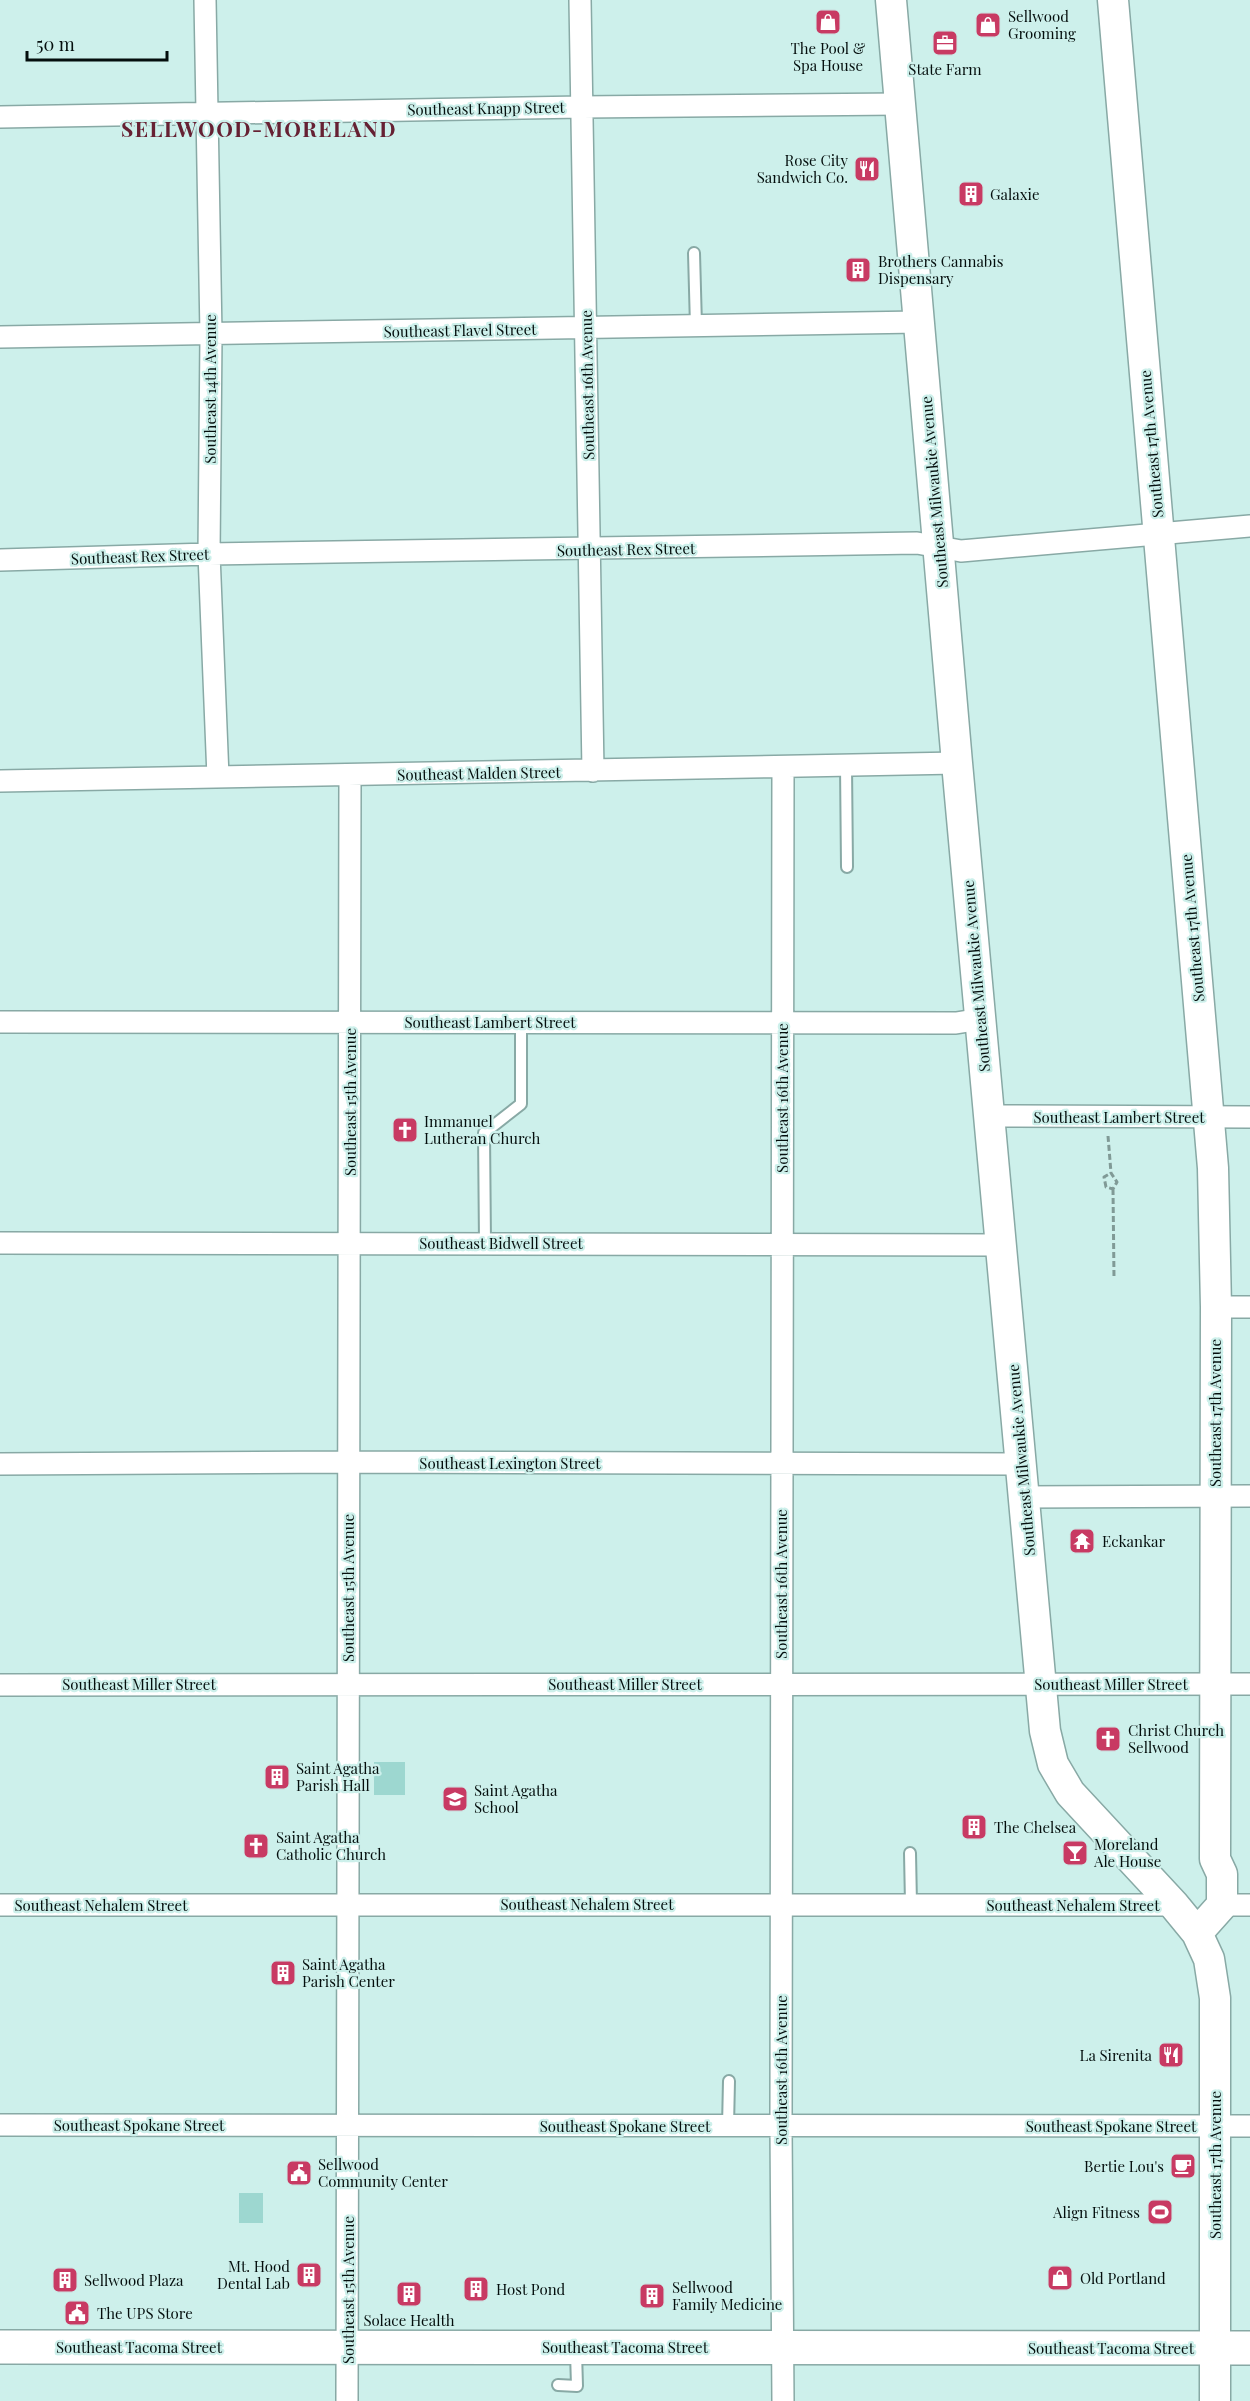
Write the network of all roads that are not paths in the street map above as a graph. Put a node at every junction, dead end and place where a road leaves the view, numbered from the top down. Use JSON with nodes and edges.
{"nodes":[{"id":1,"x":205,"y":0,"type":"edge"},
{"id":2,"x":580,"y":0,"type":"edge"},
{"id":3,"x":891,"y":0,"type":"edge"},
{"id":4,"x":1113,"y":0,"type":"edge"},
{"id":5,"x":900,"y":104,"type":"junction"},
{"id":6,"x":582,"y":106,"type":"junction"},
{"id":7,"x":208,"y":113,"type":"junction"},
{"id":8,"x":0,"y":117,"type":"edge"},
{"id":9,"x":694,"y":253,"type":"dead end"},
{"id":10,"x":919,"y":322,"type":"junction"},
{"id":11,"x":696,"y":326,"type":"junction"},
{"id":12,"x":587,"y":327,"type":"junction"},
{"id":13,"x":211,"y":335,"type":"junction"},
{"id":14,"x":0,"y":337,"type":"edge"},
{"id":15,"x":1250,"y":526,"type":"edge"},
{"id":16,"x":1159,"y":534,"type":"junction"},
{"id":17,"x":938,"y":547,"type":"junction"},
{"id":18,"x":589,"y":550,"type":"junction"},
{"id":19,"x":210,"y":554,"type":"junction"},
{"id":20,"x":0,"y":560,"type":"edge"},
{"id":21,"x":957,"y":763,"type":"junction"},
{"id":22,"x":846,"y":766,"type":"junction"},
{"id":23,"x":783,"y":768,"type":"junction"},
{"id":24,"x":593,"y":771,"type":"junction"},
{"id":25,"x":350,"y":775,"type":"junction"},
{"id":26,"x":218,"y":777,"type":"junction"},
{"id":27,"x":0,"y":781,"type":"edge"},
{"id":28,"x":847,"y":867,"type":"dead end"},
{"id":29,"x":981,"y":1019,"type":"junction"},
{"id":30,"x":350,"y":1021,"type":"junction"},
{"id":31,"x":0,"y":1022,"type":"edge"},
{"id":32,"x":521,"y":1022,"type":"junction"},
{"id":33,"x":782,"y":1023,"type":"junction"},
{"id":34,"x":989,"y":1116,"type":"junction"},
{"id":35,"x":1209,"y":1117,"type":"junction"},
{"id":36,"x":1250,"y":1117,"type":"edge"},
{"id":37,"x":0,"y":1243,"type":"edge"},
{"id":38,"x":349,"y":1243,"type":"junction"},
{"id":39,"x":485,"y":1243,"type":"junction"},
{"id":40,"x":782,"y":1245,"type":"junction"},
{"id":41,"x":1001,"y":1245,"type":"junction"},
{"id":42,"x":1216,"y":1307,"type":"junction"},
{"id":43,"x":1250,"y":1307,"type":"edge"},
{"id":44,"x":348,"y":1462,"type":"junction"},
{"id":45,"x":0,"y":1464,"type":"edge"},
{"id":46,"x":782,"y":1464,"type":"junction"},
{"id":47,"x":1021,"y":1464,"type":"junction"},
{"id":48,"x":1215,"y":1496,"type":"junction"},
{"id":49,"x":1250,"y":1496,"type":"edge"},
{"id":50,"x":1024,"y":1497,"type":"junction"},
{"id":51,"x":349,"y":1684,"type":"junction"},
{"id":52,"x":781,"y":1684,"type":"junction"},
{"id":53,"x":1041,"y":1684,"type":"junction"},
{"id":54,"x":1216,"y":1684,"type":"junction"},
{"id":55,"x":1250,"y":1684,"type":"edge"},
{"id":56,"x":0,"y":1685,"type":"edge"},
{"id":57,"x":910,"y":1853,"type":"dead end"},
{"id":58,"x":1215,"y":1859,"type":"junction"},
{"id":59,"x":782,"y":1904,"type":"junction"},
{"id":60,"x":911,"y":1904,"type":"junction"},
{"id":61,"x":0,"y":1905,"type":"edge"},
{"id":62,"x":348,"y":1905,"type":"junction"},
{"id":63,"x":1174,"y":1905,"type":"junction"},
{"id":64,"x":1236,"y":1905,"type":"edge"},
{"id":65,"x":1197,"y":1933,"type":"junction"},
{"id":66,"x":729,"y":2080,"type":"dead end"},
{"id":67,"x":0,"y":2124,"type":"edge"},
{"id":68,"x":348,"y":2126,"type":"junction"},
{"id":69,"x":728,"y":2126,"type":"junction"},
{"id":70,"x":1215,"y":2126,"type":"junction"},
{"id":71,"x":1250,"y":2126,"type":"edge"},
{"id":72,"x":781,"y":2127,"type":"junction"},
{"id":73,"x":347,"y":2346,"type":"junction"},
{"id":74,"x":0,"y":2347,"type":"edge"},
{"id":75,"x":576,"y":2347,"type":"junction"},
{"id":76,"x":782,"y":2348,"type":"junction"},
{"id":77,"x":1215,"y":2348,"type":"junction"},
{"id":78,"x":1250,"y":2348,"type":"edge"},
{"id":79,"x":558,"y":2385,"type":"dead end"},
{"id":80,"x":347,"y":2401,"type":"edge"},
{"id":81,"x":783,"y":2401,"type":"edge"},
{"id":82,"x":1215,"y":2401,"type":"edge"}],
"edges":[{"from":1,"to":7,"type":"street","name":"Southeast 14th Avenue"},
{"from":2,"to":6,"type":"street","name":"Southeast 16th Avenue"},
{"from":3,"to":5,"type":"main road","name":"Southeast Milwaukie Avenue"},
{"from":4,"to":16,"type":"main road","name":"Southeast 17th Avenue"},
{"from":5,"to":6,"type":"street","name":"Southeast Knapp Street"},
{"from":5,"to":10,"type":"main road","name":"Southeast Milwaukie Avenue"},
{"from":6,"to":7,"type":"street","name":"Southeast Knapp Street"},
{"from":6,"to":12,"type":"street","name":"Southeast 16th Avenue"},
{"from":7,"to":8,"type":"street","name":"Southeast Knapp Street"},
{"from":7,"to":13,"type":"street","name":"Southeast 14th Avenue"},
{"from":9,"to":11,"type":"lane"},
{"from":10,"to":11,"type":"street","name":"Southeast Flavel Street"},
{"from":10,"to":17,"type":"main road","name":"Southeast Milwaukie Avenue"},
{"from":11,"to":12,"type":"street","name":"Southeast Flavel Street"},
{"from":12,"to":13,"type":"street","name":"Southeast Flavel Street"},
{"from":12,"to":18,"type":"street","name":"Southeast 16th Avenue"},
{"from":13,"to":14,"type":"street","name":"Southeast Flavel Street"},
{"from":13,"to":19,"type":"street","name":"Southeast 14th Avenue"},
{"from":15,"to":16,"type":"street","name":"Southeast Rex Street"},
{"from":16,"to":17,"type":"street","name":"Southeast Rex Street"},
{"from":16,"to":35,"type":"main road","name":"Southeast 17th Avenue"},
{"from":17,"to":18,"type":"street","name":"Southeast Rex Street"},
{"from":17,"to":21,"type":"main road","name":"Southeast Milwaukie Avenue"},
{"from":18,"to":19,"type":"street","name":"Southeast Rex Street"},
{"from":18,"to":24,"type":"street","name":"Southeast 16th Avenue"},
{"from":19,"to":20,"type":"street","name":"Southeast Rex Street"},
{"from":19,"to":26,"type":"street","name":"Southeast 14th Avenue"},
{"from":21,"to":22,"type":"street","name":"Southeast Malden Street"},
{"from":21,"to":29,"type":"main road","name":"Southeast Milwaukie Avenue"},
{"from":22,"to":23,"type":"street","name":"Southeast Malden Street"},
{"from":22,"to":28,"type":"lane"},
{"from":23,"to":24,"type":"street","name":"Southeast Malden Street"},
{"from":23,"to":33,"type":"street","name":"Southeast 16th Avenue"},
{"from":24,"to":25,"type":"street","name":"Southeast Malden Street"},
{"from":25,"to":26,"type":"street","name":"Southeast Malden Street"},
{"from":25,"to":30,"type":"street","name":"Southeast 15th Avenue"},
{"from":26,"to":27,"type":"street","name":"Southeast Malden Street"},
{"from":29,"to":33,"type":"street","name":"Southeast Lambert Street"},
{"from":29,"to":34,"type":"main road","name":"Southeast Milwaukie Avenue"},
{"from":30,"to":31,"type":"street","name":"Southeast Lambert Street"},
{"from":30,"to":32,"type":"street","name":"Southeast Lambert Street"},
{"from":30,"to":38,"type":"street","name":"Southeast 15th Avenue"},
{"from":32,"to":33,"type":"street","name":"Southeast Lambert Street"},
{"from":32,"to":39,"type":"lane"},
{"from":33,"to":40,"type":"street","name":"Southeast 16th Avenue"},
{"from":34,"to":35,"type":"street","name":"Southeast Lambert Street"},
{"from":34,"to":41,"type":"main road","name":"Southeast Milwaukie Avenue"},
{"from":35,"to":36,"type":"street","name":"Southeast Lambert Street"},
{"from":35,"to":42,"type":"main road","name":"Southeast 17th Avenue"},
{"from":37,"to":38,"type":"street","name":"Southeast Bidwell Street"},
{"from":38,"to":39,"type":"street","name":"Southeast Bidwell Street"},
{"from":38,"to":44,"type":"street","name":"Southeast 15th Avenue"},
{"from":39,"to":40,"type":"street","name":"Southeast Bidwell Street"},
{"from":40,"to":41,"type":"street","name":"Southeast Bidwell Street"},
{"from":40,"to":46,"type":"street","name":"Southeast 16th Avenue"},
{"from":41,"to":47,"type":"main road","name":"Southeast Milwaukie Avenue"},
{"from":42,"to":43,"type":"street"},
{"from":42,"to":48,"type":"main road","name":"Southeast 17th Avenue"},
{"from":44,"to":45,"type":"street","name":"Southeast Lexington Street"},
{"from":44,"to":46,"type":"street","name":"Southeast Lexington Street"},
{"from":44,"to":51,"type":"street","name":"Southeast 15th Avenue"},
{"from":46,"to":47,"type":"street","name":"Southeast Lexington Street"},
{"from":46,"to":52,"type":"street","name":"Southeast 16th Avenue"},
{"from":47,"to":50,"type":"main road","name":"Southeast Milwaukie Avenue"},
{"from":48,"to":49,"type":"street"},
{"from":48,"to":50,"type":"street"},
{"from":48,"to":54,"type":"main road","name":"Southeast 17th Avenue"},
{"from":50,"to":53,"type":"main road","name":"Southeast Milwaukie Avenue"},
{"from":51,"to":52,"type":"street","name":"Southeast Miller Street"},
{"from":51,"to":56,"type":"street","name":"Southeast Miller Street"},
{"from":51,"to":62,"type":"street","name":"Southeast 15th Avenue"},
{"from":52,"to":53,"type":"street","name":"Southeast Miller Street"},
{"from":52,"to":59,"type":"street","name":"Southeast 16th Avenue"},
{"from":53,"to":54,"type":"street","name":"Southeast Miller Street"},
{"from":53,"to":63,"type":"main road","name":"Southeast Milwaukie Avenue"},
{"from":54,"to":55,"type":"street","name":"Southeast Miller Street"},
{"from":54,"to":58,"type":"main road","name":"Southeast 17th Avenue"},
{"from":57,"to":60,"type":"lane"},
{"from":58,"to":63,"type":"main road","name":"Southeast 17th Avenue"},
{"from":58,"to":64,"type":"main road","name":"Southeast 17th Avenue"},
{"from":59,"to":60,"type":"street","name":"Southeast Nehalem Street"},
{"from":59,"to":62,"type":"street","name":"Southeast Nehalem Street"},
{"from":59,"to":72,"type":"street","name":"Southeast 16th Avenue"},
{"from":60,"to":63,"type":"street","name":"Southeast Nehalem Street"},
{"from":61,"to":62,"type":"street","name":"Southeast Nehalem Street"},
{"from":62,"to":68,"type":"street","name":"Southeast 15th Avenue"},
{"from":63,"to":65,"type":"main road","name":"Southeast 17th Avenue"},
{"from":64,"to":65,"type":"main road","name":"Southeast 17th Avenue"},
{"from":65,"to":70,"type":"main road","name":"Southeast 17th Avenue"},
{"from":66,"to":69,"type":"lane"},
{"from":67,"to":68,"type":"street","name":"Southeast Spokane Street"},
{"from":68,"to":69,"type":"street","name":"Southeast Spokane Street"},
{"from":68,"to":73,"type":"street","name":"Southeast 15th Avenue"},
{"from":69,"to":72,"type":"street","name":"Southeast Spokane Street"},
{"from":70,"to":71,"type":"street","name":"Southeast Spokane Street"},
{"from":70,"to":72,"type":"street","name":"Southeast Spokane Street"},
{"from":70,"to":77,"type":"main road","name":"Southeast 17th Avenue"},
{"from":72,"to":76,"type":"street","name":"Southeast 16th Avenue"},
{"from":73,"to":74,"type":"main road","name":"Southeast Tacoma Street"},
{"from":73,"to":75,"type":"main road","name":"Southeast Tacoma Street"},
{"from":73,"to":80,"type":"street","name":"Southeast 15th Avenue"},
{"from":75,"to":76,"type":"main road","name":"Southeast Tacoma Street"},
{"from":75,"to":79,"type":"lane"},
{"from":76,"to":77,"type":"main road","name":"Southeast Tacoma Street"},
{"from":76,"to":81,"type":"street","name":"Southeast 16th Avenue"},
{"from":77,"to":78,"type":"main road","name":"Southeast Tacoma Street"},
{"from":77,"to":82,"type":"main road","name":"Southeast 17th Avenue"}]}
